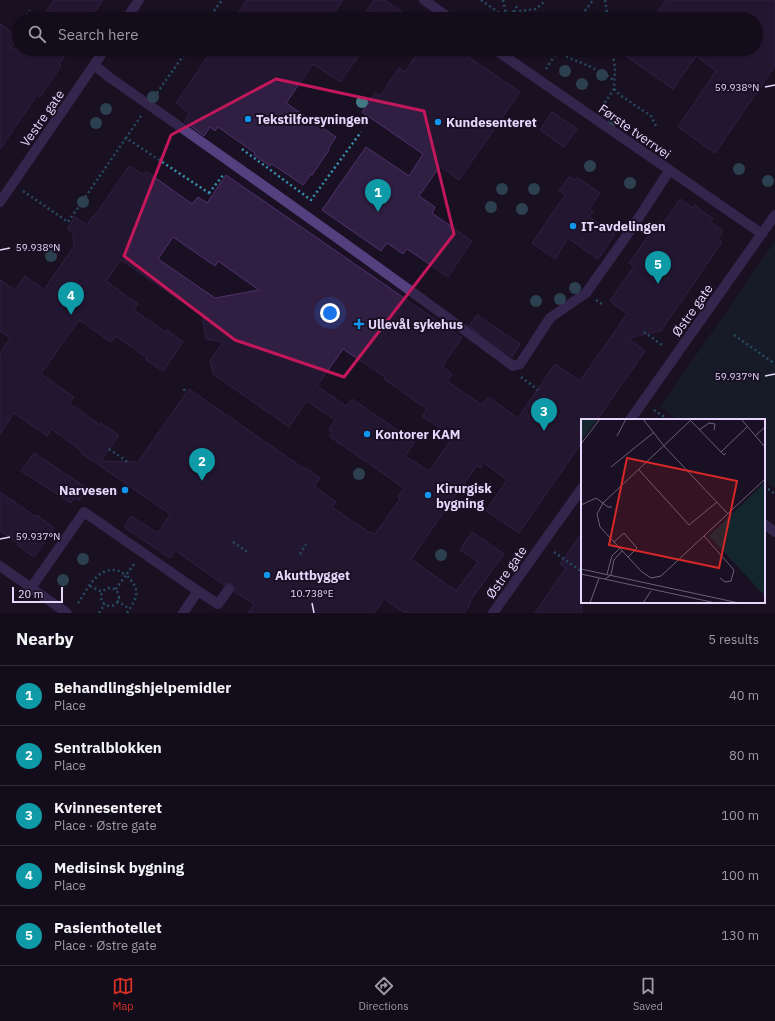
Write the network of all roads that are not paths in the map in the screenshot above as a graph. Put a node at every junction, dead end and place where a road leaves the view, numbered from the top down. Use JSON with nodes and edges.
{"nodes":[{"id":1,"x":139,"y":0,"type":"edge"},
{"id":2,"x":424,"y":0,"type":"edge"},
{"id":3,"x":131,"y":12,"type":"edge"},
{"id":4,"x":441,"y":12,"type":"edge"},
{"id":5,"x":100,"y":56,"type":"edge"},
{"id":6,"x":504,"y":56,"type":"edge"},
{"id":7,"x":94,"y":66,"type":"junction"},
{"id":8,"x":669,"y":170,"type":"junction"},
{"id":9,"x":0,"y":202,"type":"edge"},
{"id":10,"x":775,"y":214,"type":"edge"},
{"id":11,"x":762,"y":234,"type":"junction"},
{"id":12,"x":632,"y":419,"type":"edge"},
{"id":13,"x":581,"y":489,"type":"edge"},
{"id":14,"x":765,"y":525,"type":"edge"},
{"id":15,"x":775,"y":532,"type":"edge"},
{"id":16,"x":0,"y":566,"type":"edge"},
{"id":17,"x":31,"y":588,"type":"junction"},
{"id":18,"x":229,"y":589,"type":"dead end"},
{"id":19,"x":198,"y":591,"type":"junction"},
{"id":20,"x":67,"y":613,"type":"edge"},
{"id":21,"x":183,"y":613,"type":"edge"},
{"id":22,"x":493,"y":613,"type":"edge"}],
"edges":[{"from":1,"to":3,"type":"street"},
{"from":2,"to":4,"type":"street"},
{"from":5,"to":7,"type":"street","name":"Vestre gate"},
{"from":6,"to":8,"type":"street","name":"Første tverrvei"},
{"from":7,"to":8,"type":"street"},
{"from":7,"to":9,"type":"street","name":"Vestre gate"},
{"from":8,"to":11,"type":"street","name":"Første tverrvei"},
{"from":10,"to":11,"type":"street","name":"Østre gate"},
{"from":11,"to":12,"type":"street","name":"Østre gate"},
{"from":13,"to":22,"type":"street","name":"Østre gate"},
{"from":14,"to":15,"type":"street"},
{"from":16,"to":17,"type":"street"},
{"from":17,"to":19,"type":"street"},
{"from":17,"to":20,"type":"street"},
{"from":18,"to":19,"type":"street"},
{"from":19,"to":21,"type":"street"}]}
